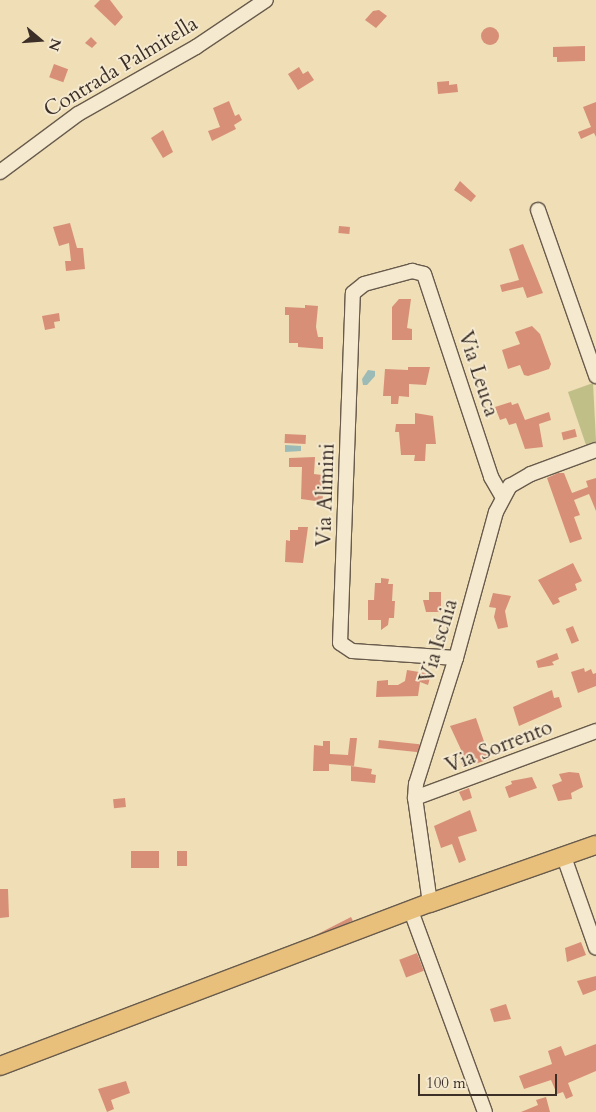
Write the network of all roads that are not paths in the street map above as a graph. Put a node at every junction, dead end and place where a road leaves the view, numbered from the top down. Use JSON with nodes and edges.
{"nodes":[{"id":1,"x":266,"y":0,"type":"edge"},
{"id":2,"x":0,"y":172,"type":"edge"},
{"id":3,"x":538,"y":210,"type":"dead end"},
{"id":4,"x":412,"y":271,"type":"joint"},
{"id":5,"x":596,"y":376,"type":"edge"},
{"id":6,"x":596,"y":450,"type":"edge"},
{"id":7,"x":502,"y":496,"type":"junction"},
{"id":8,"x":456,"y":658,"type":"junction"},
{"id":9,"x":596,"y":731,"type":"edge"},
{"id":10,"x":416,"y":798,"type":"junction"},
{"id":11,"x":596,"y":845,"type":"edge"},
{"id":12,"x":564,"y":857,"type":"junction"},
{"id":13,"x":430,"y":903,"type":"junction"},
{"id":14,"x":411,"y":911,"type":"junction"},
{"id":15,"x":596,"y":948,"type":"edge"},
{"id":16,"x":0,"y":1066,"type":"edge"},
{"id":17,"x":485,"y":1112,"type":"edge"}],
"edges":[{"from":1,"to":2,"type":"street","name":"Contrada Palmitella"},
{"from":3,"to":5,"type":"street"},
{"from":4,"to":7,"type":"street","name":"Via Leuca"},
{"from":4,"to":8,"type":"street","name":"Via Alimini"},
{"from":6,"to":7,"type":"street"},
{"from":7,"to":8,"type":"street","name":"Via Ischia"},
{"from":8,"to":10,"type":"street","name":"Via Ischia"},
{"from":9,"to":10,"type":"street","name":"Via Sorrento"},
{"from":10,"to":13,"type":"street","name":"Via Ischia"},
{"from":11,"to":12,"type":"main road"},
{"from":12,"to":13,"type":"main road"},
{"from":12,"to":15,"type":"street"},
{"from":13,"to":14,"type":"main road"},
{"from":14,"to":16,"type":"main road"},
{"from":14,"to":17,"type":"street"}]}
